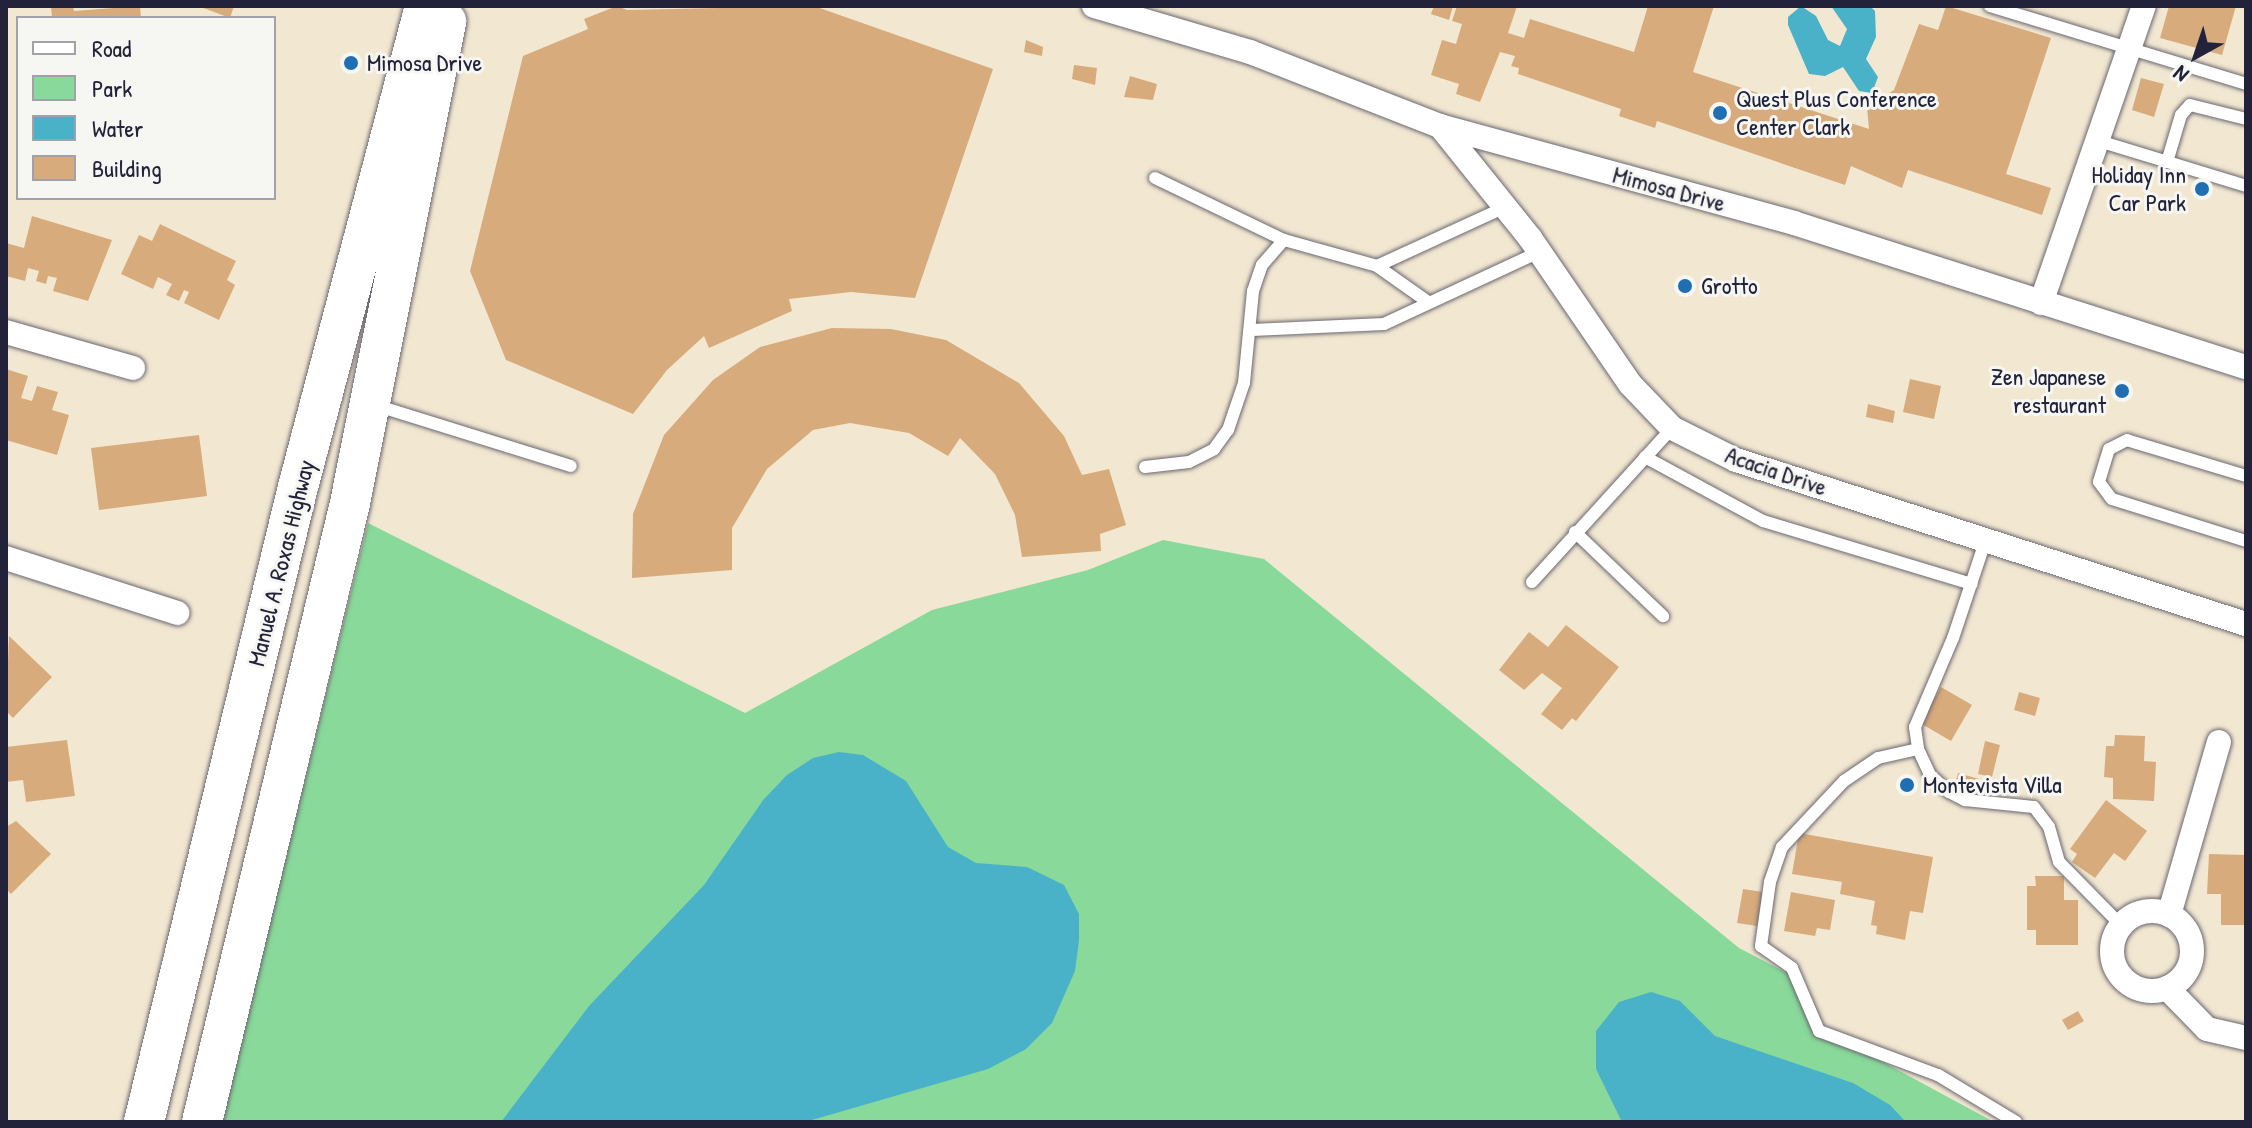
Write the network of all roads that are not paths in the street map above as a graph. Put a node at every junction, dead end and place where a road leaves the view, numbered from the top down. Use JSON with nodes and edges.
{"nodes":[{"id":1,"x":425,"y":6,"type":"edge"},
{"id":2,"x":450,"y":6,"type":"edge"},
{"id":3,"x":1094,"y":6,"type":"edge"},
{"id":4,"x":1990,"y":6,"type":"edge"},
{"id":5,"x":2144,"y":6,"type":"edge"},
{"id":6,"x":2129,"y":50,"type":"junction"},
{"id":7,"x":2246,"y":84,"type":"edge"},
{"id":8,"x":2246,"y":119,"type":"edge"},
{"id":9,"x":1440,"y":126,"type":"junction"},
{"id":10,"x":2099,"y":141,"type":"junction"},
{"id":11,"x":2167,"y":162,"type":"junction"},
{"id":12,"x":1155,"y":178,"type":"dead end"},
{"id":13,"x":2246,"y":186,"type":"edge"},
{"id":14,"x":1505,"y":207,"type":"junction"},
{"id":15,"x":1284,"y":240,"type":"junction"},
{"id":16,"x":1539,"y":252,"type":"junction"},
{"id":17,"x":1377,"y":266,"type":"junction"},
{"id":18,"x":1428,"y":302,"type":"junction"},
{"id":19,"x":2041,"y":303,"type":"junction"},
{"id":20,"x":1252,"y":330,"type":"junction"},
{"id":21,"x":6,"y":332,"type":"edge"},
{"id":22,"x":2246,"y":367,"type":"edge"},
{"id":23,"x":133,"y":368,"type":"dead end"},
{"id":24,"x":370,"y":403,"type":"junction"},
{"id":25,"x":1672,"y":428,"type":"junction"},
{"id":26,"x":1645,"y":457,"type":"junction"},
{"id":27,"x":571,"y":466,"type":"dead end"},
{"id":28,"x":1145,"y":467,"type":"dead end"},
{"id":29,"x":2246,"y":476,"type":"edge"},
{"id":30,"x":1575,"y":532,"type":"junction"},
{"id":31,"x":1986,"y":539,"type":"junction"},
{"id":32,"x":2246,"y":541,"type":"edge"},
{"id":33,"x":6,"y":558,"type":"edge"},
{"id":34,"x":1532,"y":582,"type":"dead end"},
{"id":35,"x":1972,"y":584,"type":"junction"},
{"id":36,"x":177,"y":613,"type":"dead end"},
{"id":37,"x":1663,"y":616,"type":"dead end"},
{"id":38,"x":2246,"y":624,"type":"edge"},
{"id":39,"x":2219,"y":742,"type":"dead end"},
{"id":40,"x":1918,"y":749,"type":"junction"},
{"id":41,"x":2169,"y":915,"type":"junction"},
{"id":42,"x":2121,"y":925,"type":"junction"},
{"id":43,"x":2167,"y":988,"type":"junction"},
{"id":44,"x":2246,"y":1038,"type":"edge"},
{"id":45,"x":144,"y":1122,"type":"edge"},
{"id":46,"x":202,"y":1122,"type":"edge"},
{"id":47,"x":2016,"y":1122,"type":"edge"}],
"edges":[{"from":1,"to":45,"type":"main road","name":"Manuel A. Roxas Highway"},
{"from":2,"to":24,"type":"main road"},
{"from":3,"to":9,"type":"street","name":"Mimosa Drive"},
{"from":4,"to":6,"type":"lane"},
{"from":5,"to":6,"type":"street"},
{"from":6,"to":7,"type":"lane"},
{"from":6,"to":10,"type":"street"},
{"from":8,"to":11,"type":"lane"},
{"from":9,"to":14,"type":"street","name":"Acacia Drive"},
{"from":9,"to":19,"type":"street","name":"Mimosa Drive"},
{"from":10,"to":11,"type":"lane"},
{"from":10,"to":19,"type":"street"},
{"from":11,"to":13,"type":"lane"},
{"from":12,"to":15,"type":"lane"},
{"from":14,"to":16,"type":"street","name":"Acacia Drive"},
{"from":14,"to":17,"type":"lane"},
{"from":15,"to":17,"type":"lane"},
{"from":15,"to":20,"type":"lane"},
{"from":16,"to":18,"type":"lane"},
{"from":16,"to":25,"type":"street","name":"Acacia Drive"},
{"from":17,"to":18,"type":"lane"},
{"from":18,"to":20,"type":"lane"},
{"from":19,"to":22,"type":"street","name":"Mimosa Drive"},
{"from":20,"to":28,"type":"lane"},
{"from":21,"to":23,"type":"street"},
{"from":24,"to":27,"type":"lane"},
{"from":24,"to":46,"type":"main road"},
{"from":25,"to":26,"type":"lane"},
{"from":25,"to":31,"type":"street","name":"Acacia Drive"},
{"from":26,"to":30,"type":"lane"},
{"from":26,"to":35,"type":"lane"},
{"from":29,"to":32,"type":"lane"},
{"from":30,"to":34,"type":"lane"},
{"from":30,"to":37,"type":"lane"},
{"from":31,"to":35,"type":"lane"},
{"from":31,"to":38,"type":"street","name":"Acacia Drive"},
{"from":33,"to":36,"type":"street"},
{"from":35,"to":40,"type":"lane"},
{"from":39,"to":41,"type":"street"},
{"from":40,"to":42,"type":"lane"},
{"from":40,"to":47,"type":"lane"},
{"from":41,"to":42,"type":"street"},
{"from":41,"to":43,"type":"street"},
{"from":42,"to":43,"type":"street"},
{"from":43,"to":44,"type":"street"}]}
